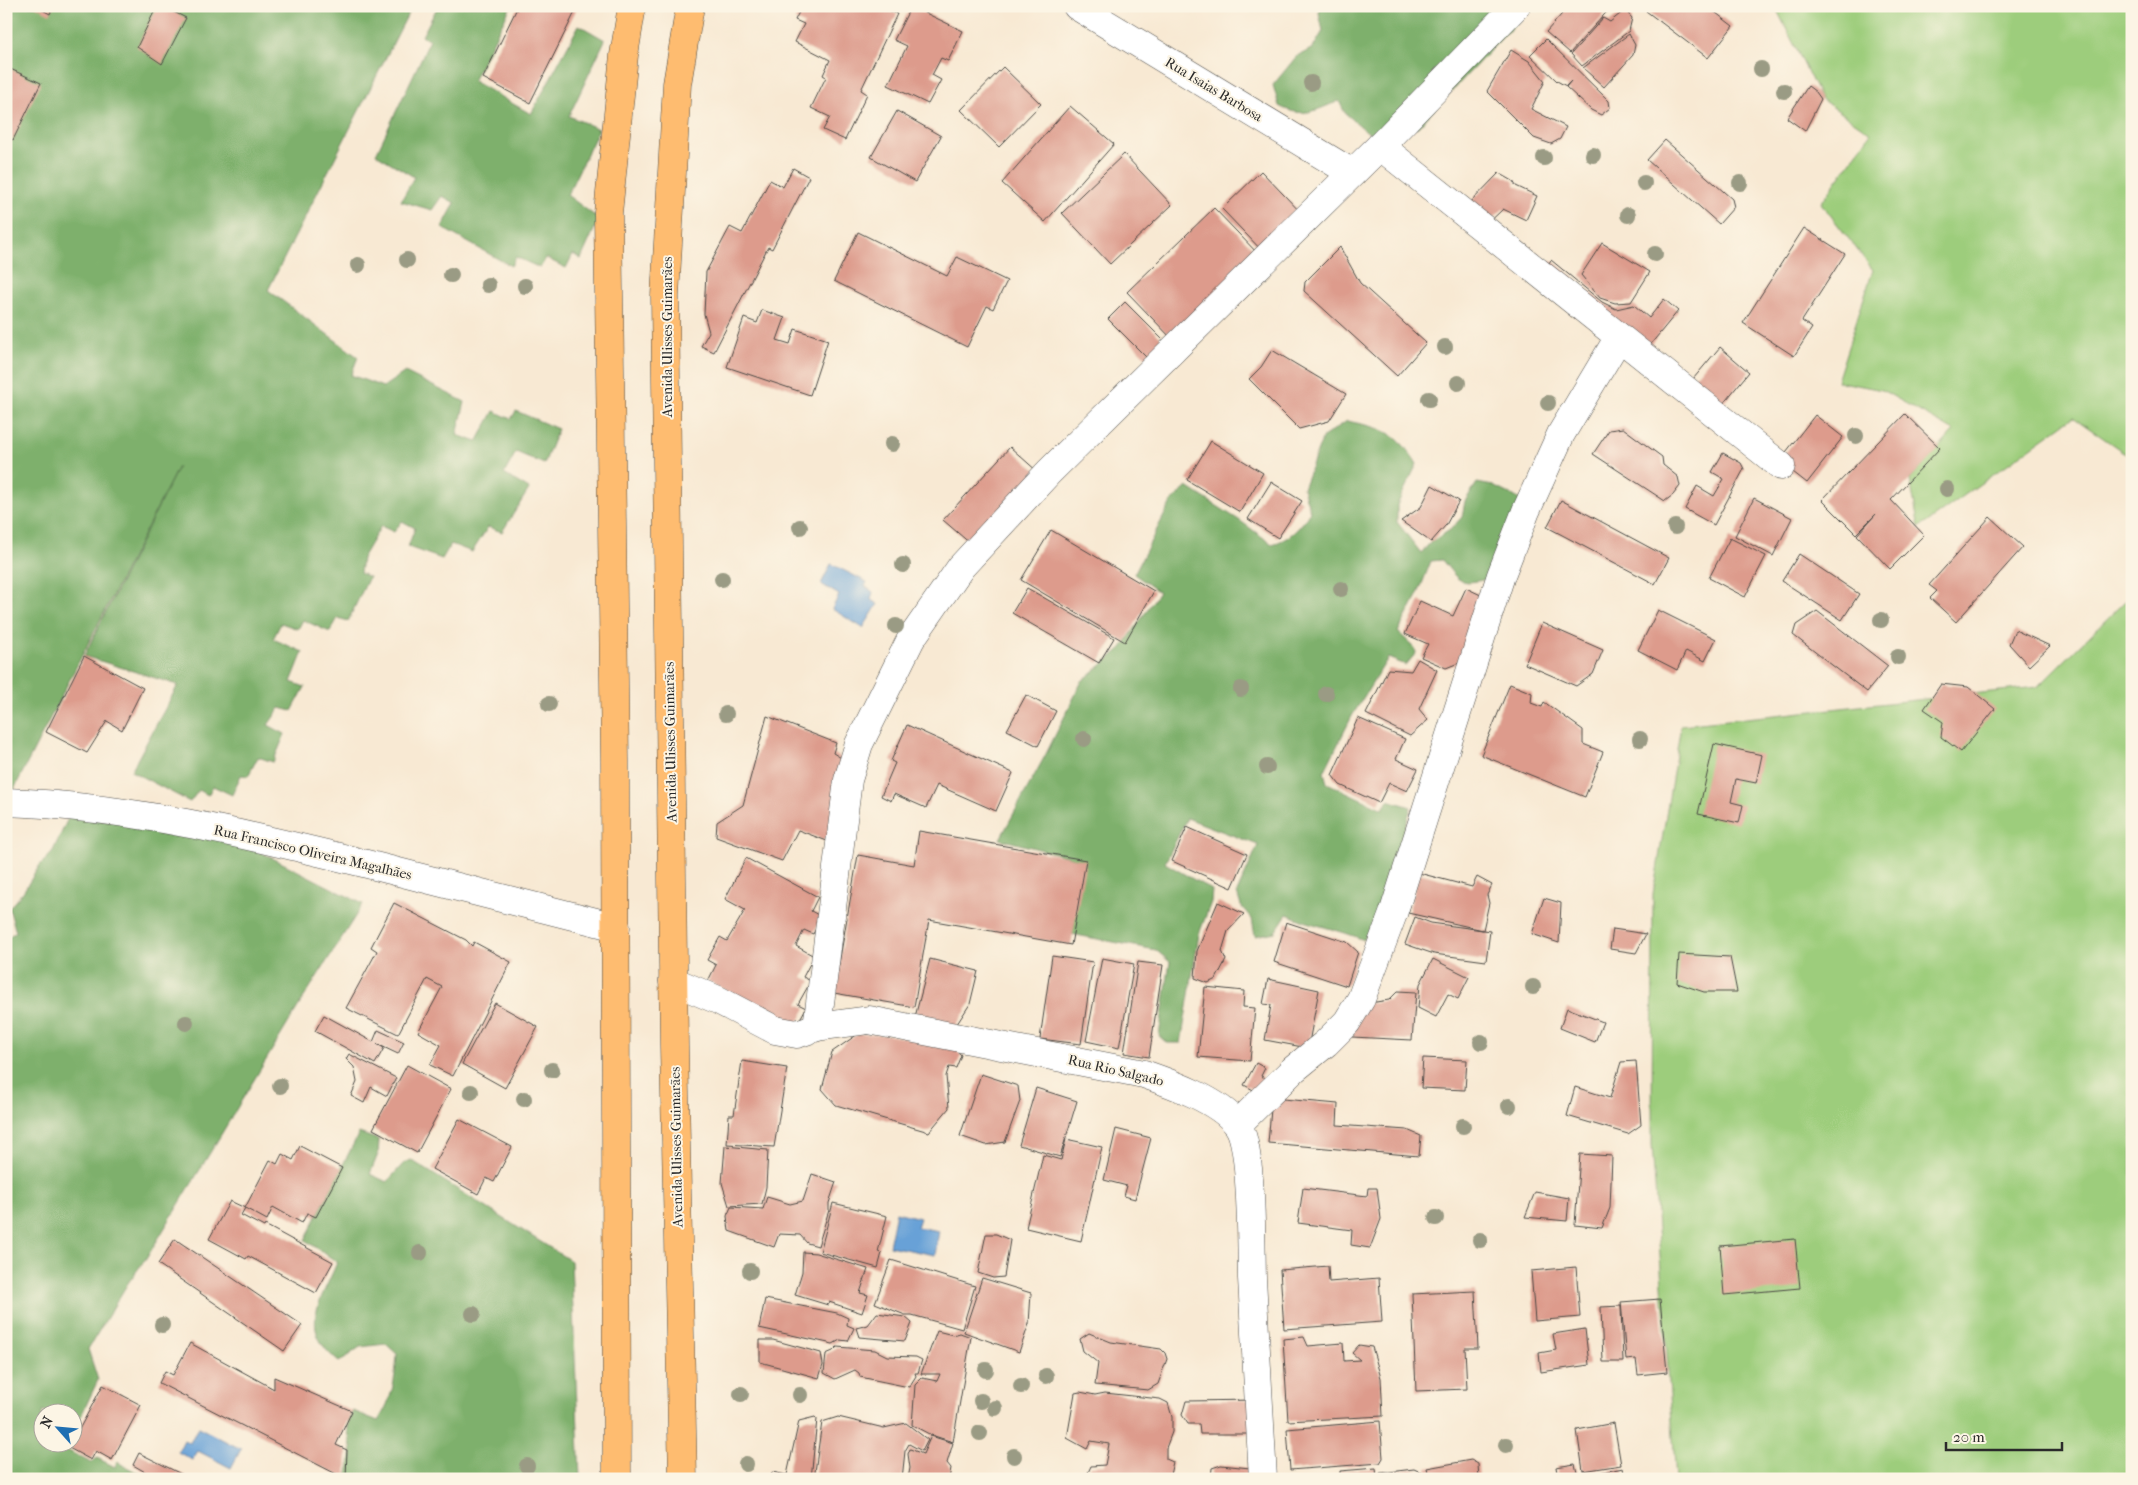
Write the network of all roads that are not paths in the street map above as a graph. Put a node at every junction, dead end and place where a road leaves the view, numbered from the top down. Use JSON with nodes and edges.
{"nodes":[{"id":1,"x":632,"y":6,"type":"edge"},
{"id":2,"x":690,"y":6,"type":"edge"},
{"id":3,"x":1077,"y":6,"type":"edge"},
{"id":4,"x":1516,"y":6,"type":"edge"},
{"id":5,"x":1380,"y":146,"type":"junction"},
{"id":6,"x":1352,"y":173,"type":"junction"},
{"id":7,"x":1619,"y":337,"type":"junction"},
{"id":8,"x":1781,"y":466,"type":"dead end"},
{"id":9,"x":6,"y":802,"type":"edge"},
{"id":10,"x":616,"y":927,"type":"junction"},
{"id":11,"x":673,"y":981,"type":"junction"},
{"id":12,"x":817,"y":1027,"type":"junction"},
{"id":13,"x":1238,"y":1124,"type":"junction"},
{"id":14,"x":617,"y":1479,"type":"edge"},
{"id":15,"x":682,"y":1479,"type":"edge"},
{"id":16,"x":1263,"y":1479,"type":"edge"}],
"edges":[{"from":1,"to":10,"type":"main road"},
{"from":2,"to":11,"type":"main road","name":"Avenida Ulisses Guimarães"},
{"from":3,"to":6,"type":"street","name":"Rua Isaias Barbosa"},
{"from":4,"to":5,"type":"street"},
{"from":5,"to":6,"type":"street"},
{"from":5,"to":7,"type":"street"},
{"from":6,"to":12,"type":"street"},
{"from":7,"to":8,"type":"street"},
{"from":7,"to":13,"type":"street"},
{"from":9,"to":10,"type":"street","name":"Rua Francisco Oliveira Magalhães"},
{"from":10,"to":14,"type":"main road"},
{"from":11,"to":12,"type":"street","name":"Rua Rio Salgado"},
{"from":11,"to":15,"type":"main road","name":"Avenida Ulisses Guimarães"},
{"from":12,"to":13,"type":"street","name":"Rua Rio Salgado"},
{"from":13,"to":16,"type":"street"}]}
